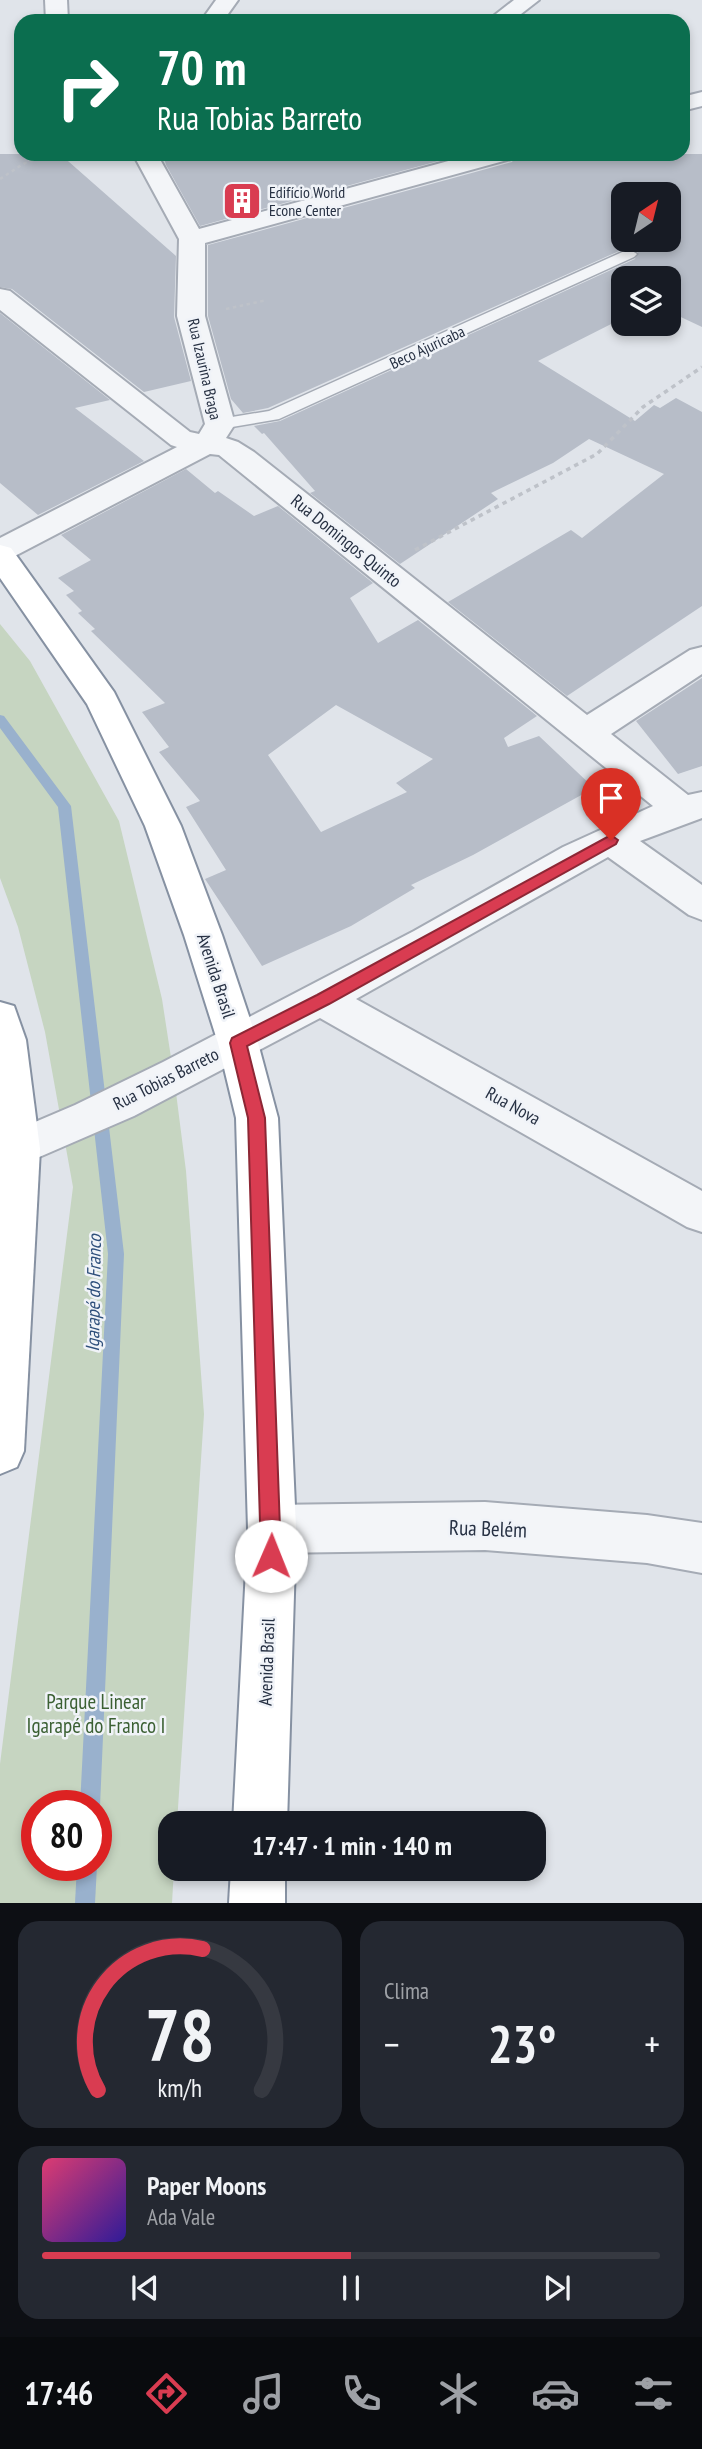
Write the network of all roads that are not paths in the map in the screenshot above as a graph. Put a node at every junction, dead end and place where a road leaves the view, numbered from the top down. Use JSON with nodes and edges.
{"nodes":[{"id":1,"x":528,"y":0,"type":"edge"},
{"id":2,"x":508,"y":14,"type":"edge"},
{"id":3,"x":149,"y":161,"type":"edge"},
{"id":4,"x":476,"y":161,"type":"edge"},
{"id":5,"x":192,"y":239,"type":"junction"},
{"id":6,"x":629,"y":254,"type":"dead end"},
{"id":7,"x":0,"y":297,"type":"edge"},
{"id":8,"x":214,"y":434,"type":"junction"},
{"id":9,"x":0,"y":553,"type":"edge"},
{"id":10,"x":702,"y":658,"type":"edge"},
{"id":11,"x":586,"y":733,"type":"junction"},
{"id":12,"x":692,"y":807,"type":"edge"},
{"id":13,"x":611,"y":840,"type":"junction"},
{"id":14,"x":702,"y":905,"type":"edge"},
{"id":15,"x":323,"y":1000,"type":"junction"},
{"id":16,"x":0,"y":1018,"type":"edge"},
{"id":17,"x":238,"y":1043,"type":"junction"},
{"id":18,"x":9,"y":1152,"type":"edge"},
{"id":19,"x":702,"y":1213,"type":"edge"},
{"id":20,"x":0,"y":1451,"type":"edge"},
{"id":21,"x":272,"y":1529,"type":"junction"},
{"id":22,"x":702,"y":1548,"type":"edge"},
{"id":23,"x":261,"y":1811,"type":"edge"},
{"id":24,"x":258,"y":1881,"type":"edge"},
{"id":25,"x":257,"y":1903,"type":"edge"}],
"edges":[{"from":1,"to":2,"type":"street"},
{"from":3,"to":5,"type":"street","name":"Rua Izaurina Braga"},
{"from":4,"to":5,"type":"street"},
{"from":5,"to":8,"type":"street","name":"Rua Izaurina Braga"},
{"from":6,"to":8,"type":"lane","name":"Beco Ajuricaba"},
{"from":7,"to":8,"type":"street","name":"Rua Domingos Quinto"},
{"from":8,"to":9,"type":"street","name":"Rua Izaurina Braga"},
{"from":8,"to":11,"type":"street","name":"Rua Domingos Quinto"},
{"from":9,"to":17,"type":"highway","name":"Avenida Brasil"},
{"from":10,"to":11,"type":"street"},
{"from":11,"to":12,"type":"street","name":"Rua Domingos Quinto"},
{"from":12,"to":13,"type":"street","name":"Rua Tobias Barreto"},
{"from":13,"to":14,"type":"street"},
{"from":13,"to":15,"type":"street","name":"Rua Tobias Barreto"},
{"from":15,"to":17,"type":"street","name":"Rua Tobias Barreto"},
{"from":15,"to":19,"type":"street","name":"Rua Nova"},
{"from":16,"to":18,"type":"highway"},
{"from":17,"to":18,"type":"street","name":"Rua Tobias Barreto"},
{"from":17,"to":21,"type":"highway","name":"Avenida Brasil"},
{"from":18,"to":20,"type":"highway"},
{"from":21,"to":22,"type":"street","name":"Rua Belém"},
{"from":21,"to":23,"type":"highway","name":"Avenida Brasil"},
{"from":24,"to":25,"type":"highway"}]}
